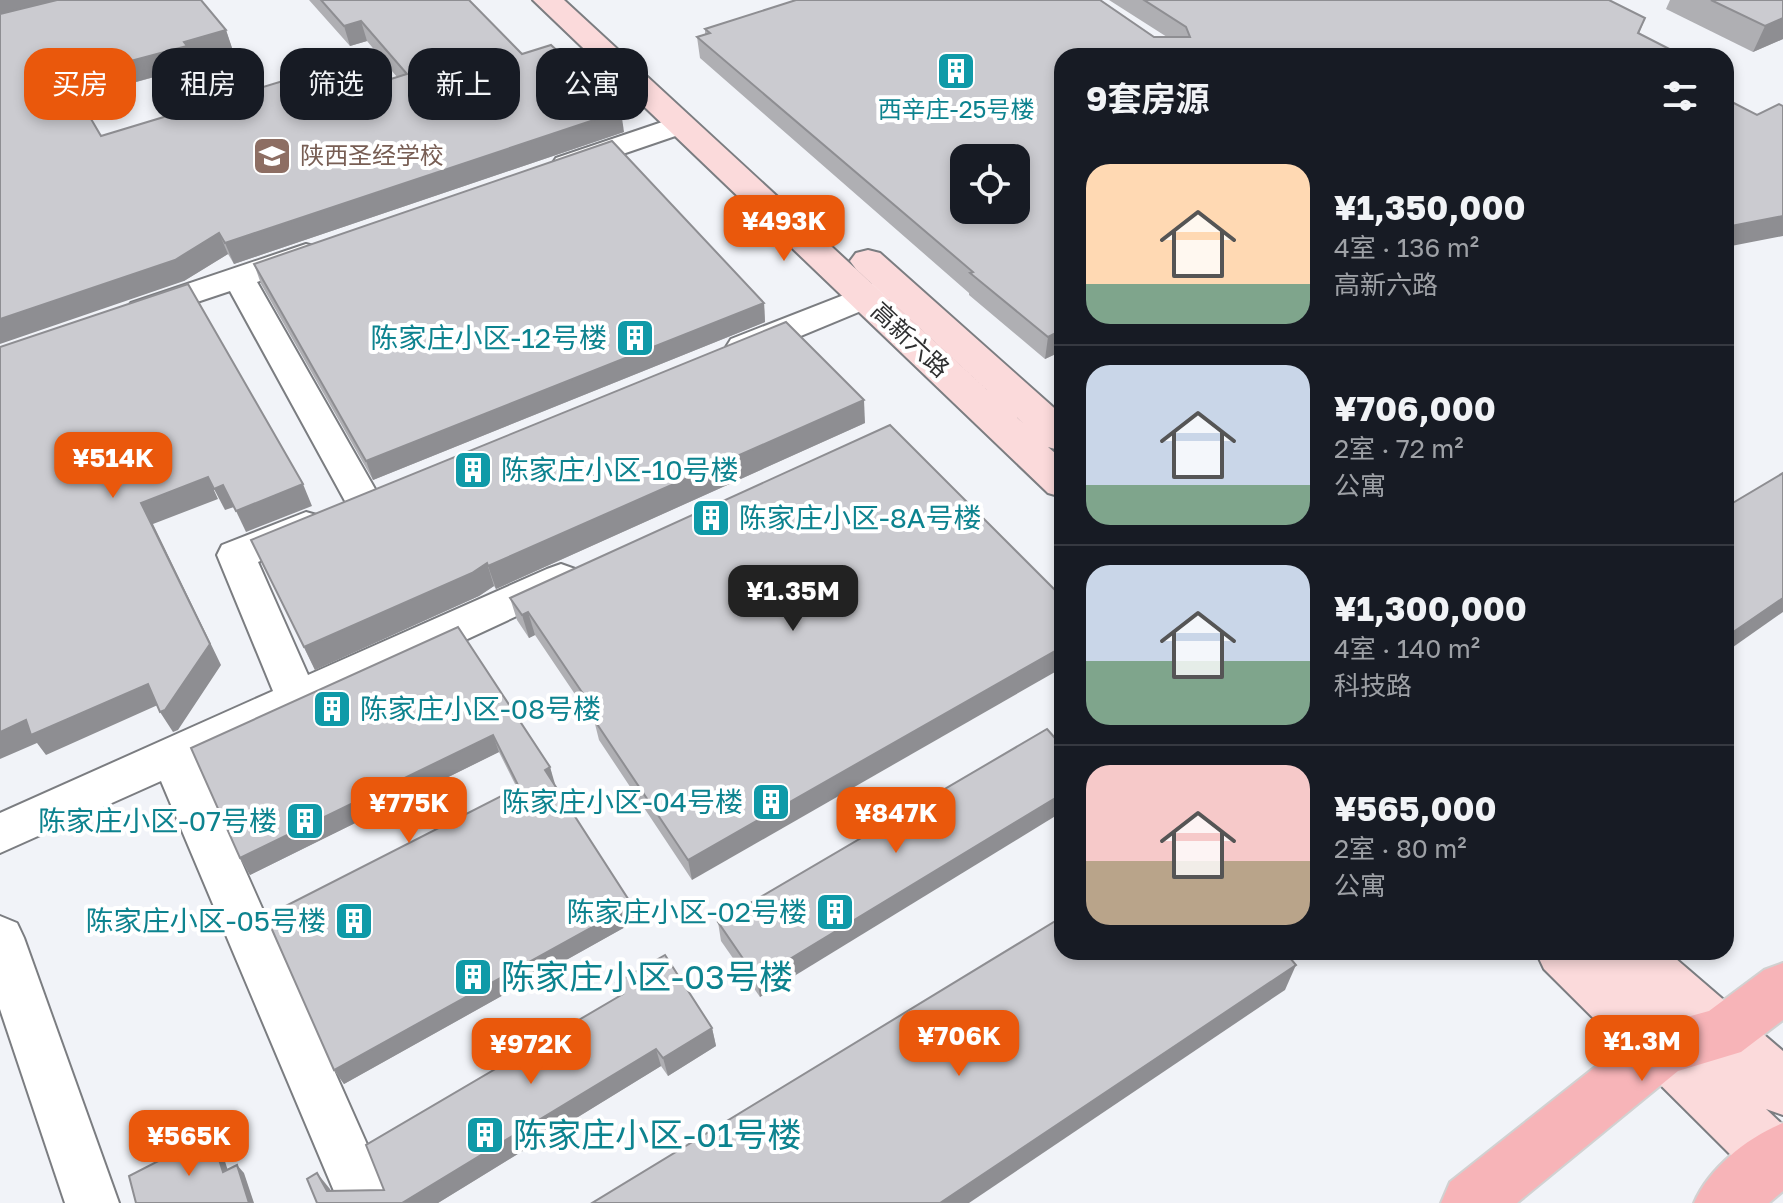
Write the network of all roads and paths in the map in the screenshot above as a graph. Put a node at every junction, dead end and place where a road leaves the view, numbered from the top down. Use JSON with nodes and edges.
{"nodes":[{"id":1,"x":547,"y":0,"type":"edge"},
{"id":2,"x":581,"y":0,"type":"edge"},
{"id":3,"x":680,"y":125,"type":"junction"},
{"id":4,"x":533,"y":176,"type":"edge"},
{"id":5,"x":341,"y":241,"type":"edge"},
{"id":6,"x":238,"y":277,"type":"junction"},
{"id":7,"x":880,"y":291,"type":"junction"},
{"id":8,"x":119,"y":318,"type":"edge"},
{"id":9,"x":717,"y":358,"type":"edge"},
{"id":10,"x":1054,"y":431,"type":"edge"},
{"id":11,"x":1054,"y":475,"type":"edge"},
{"id":12,"x":598,"y":562,"type":"edge"},
{"id":13,"x":297,"y":699,"type":"junction"},
{"id":14,"x":173,"y":756,"type":"junction"},
{"id":15,"x":0,"y":834,"type":"edge"},
{"id":16,"x":0,"y":938,"type":"edge"},
{"id":17,"x":1571,"y":960,"type":"edge"},
{"id":18,"x":1639,"y":960,"type":"edge"},
{"id":19,"x":1783,"y":988,"type":"edge"},
{"id":20,"x":1722,"y":1034,"type":"junction"},
{"id":21,"x":1663,"y":1048,"type":"junction"},
{"id":22,"x":1783,"y":1088,"type":"edge"},
{"id":23,"x":1780,"y":1155,"type":"edge"},
{"id":24,"x":92,"y":1203,"type":"edge"},
{"id":25,"x":366,"y":1203,"type":"edge"},
{"id":26,"x":1471,"y":1203,"type":"edge"},
{"id":27,"x":1724,"y":1203,"type":"edge"}],
"edges":[{"from":1,"to":3,"type":"street","name":"高新六路"},
{"from":2,"to":7,"type":"street","name":"高新六路"},
{"from":3,"to":4,"type":"street"},
{"from":3,"to":7,"type":"street","name":"高新六路"},
{"from":5,"to":6,"type":"street"},
{"from":6,"to":8,"type":"street"},
{"from":6,"to":13,"type":"street"},
{"from":7,"to":9,"type":"street"},
{"from":7,"to":10,"type":"street","name":"高新六路"},
{"from":7,"to":11,"type":"street","name":"高新六路"},
{"from":12,"to":13,"type":"street"},
{"from":13,"to":14,"type":"street"},
{"from":14,"to":15,"type":"street"},
{"from":14,"to":25,"type":"street"},
{"from":16,"to":24,"type":"street"},
{"from":17,"to":21,"type":"street"},
{"from":18,"to":20,"type":"street"},
{"from":19,"to":20,"type":"main road"},
{"from":20,"to":21,"type":"main road"},
{"from":20,"to":22,"type":"street"},
{"from":21,"to":23,"type":"street"},
{"from":21,"to":26,"type":"main road"},
{"from":23,"to":27,"type":"main road"}]}
